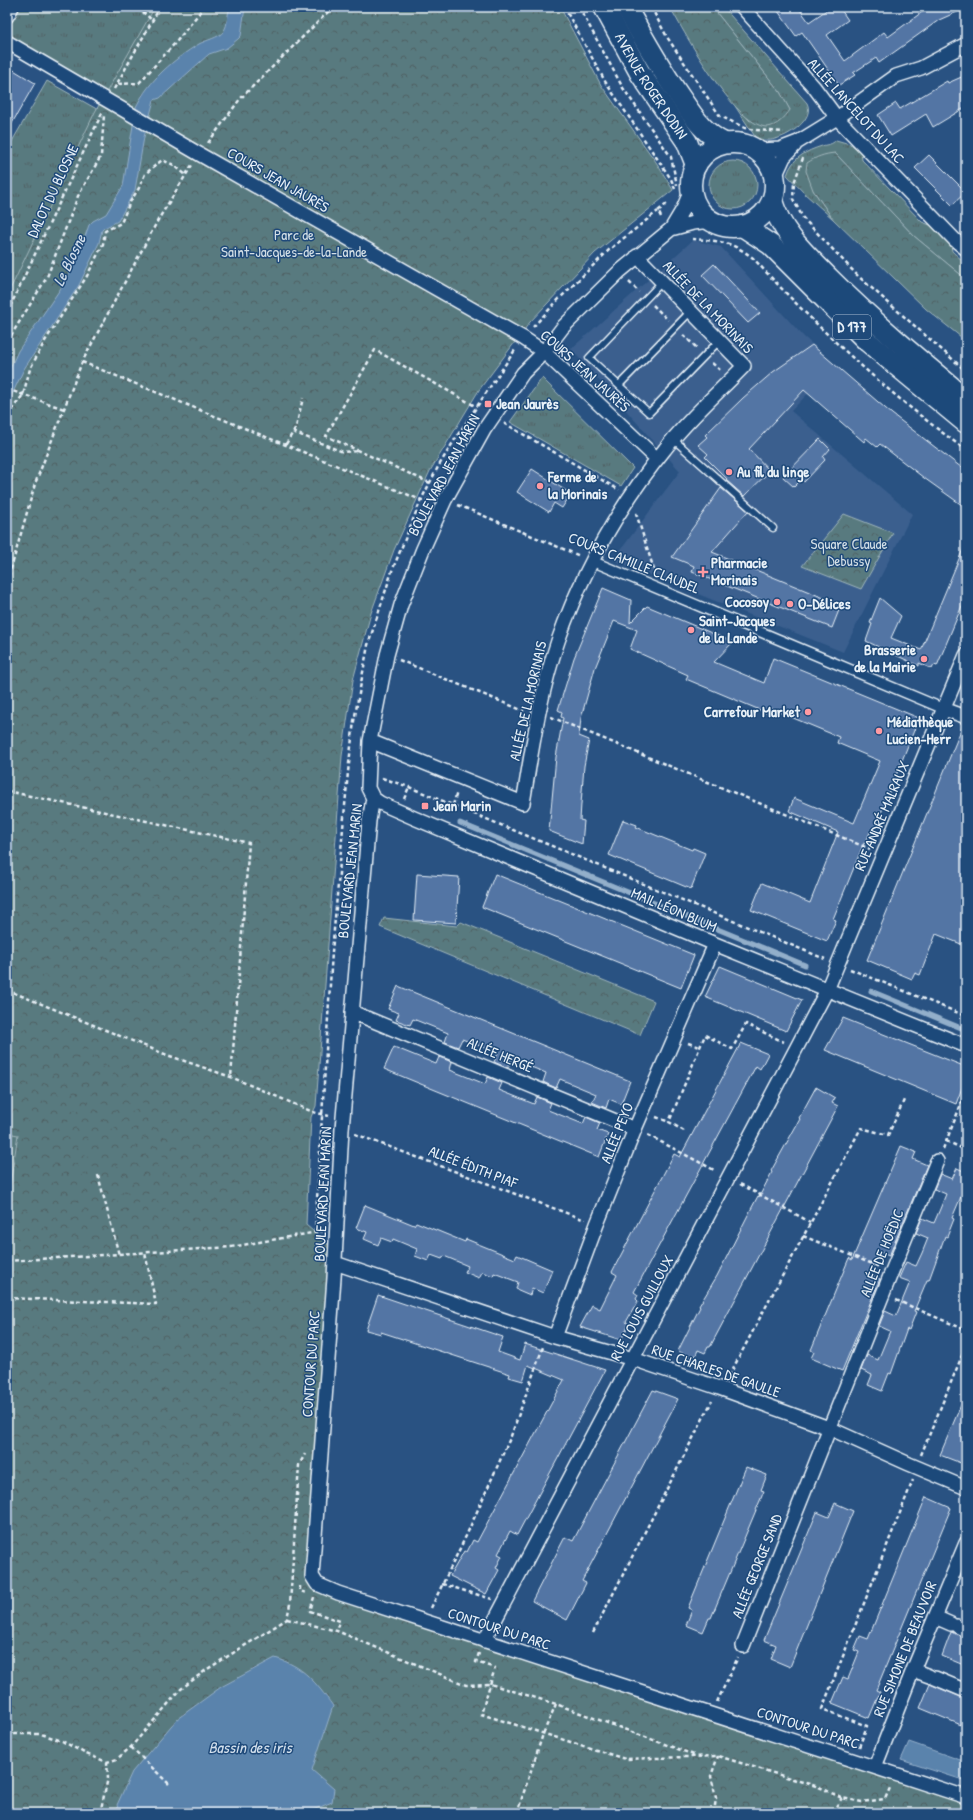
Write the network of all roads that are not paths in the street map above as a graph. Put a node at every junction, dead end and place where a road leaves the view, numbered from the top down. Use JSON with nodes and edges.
{"nodes":[{"id":1,"x":12,"y":7,"type":"edge"},
{"id":2,"x":604,"y":7,"type":"edge"},
{"id":3,"x":626,"y":7,"type":"edge"},
{"id":4,"x":742,"y":7,"type":"edge"},
{"id":5,"x":7,"y":16,"type":"edge"},
{"id":6,"x":7,"y":42,"type":"edge"},
{"id":7,"x":966,"y":44,"type":"edge"},
{"id":8,"x":837,"y":118,"type":"junction"},
{"id":9,"x":798,"y":142,"type":"junction"},
{"id":10,"x":724,"y":143,"type":"junction"},
{"id":11,"x":757,"y":150,"type":"junction"},
{"id":12,"x":696,"y":165,"type":"junction"},
{"id":13,"x":774,"y":179,"type":"junction"},
{"id":14,"x":682,"y":192,"type":"junction"},
{"id":15,"x":772,"y":201,"type":"junction"},
{"id":16,"x":712,"y":221,"type":"junction"},
{"id":17,"x":742,"y":226,"type":"junction"},
{"id":18,"x":671,"y":229,"type":"junction"},
{"id":19,"x":966,"y":249,"type":"edge"},
{"id":20,"x":637,"y":256,"type":"junction"},
{"id":21,"x":662,"y":282,"type":"junction"},
{"id":22,"x":691,"y":311,"type":"junction"},
{"id":23,"x":719,"y":341,"type":"junction"},
{"id":24,"x":544,"y":352,"type":"junction"},
{"id":25,"x":619,"y":385,"type":"junction"},
{"id":26,"x":966,"y":399,"type":"edge"},
{"id":27,"x":966,"y":423,"type":"edge"},
{"id":28,"x":673,"y":439,"type":"junction"},
{"id":29,"x":657,"y":459,"type":"junction"},
{"id":30,"x":774,"y":528,"type":"dead end"},
{"id":31,"x":592,"y":561,"type":"junction"},
{"id":32,"x":966,"y":655,"type":"edge"},
{"id":33,"x":944,"y":709,"type":"junction"},
{"id":34,"x":966,"y":717,"type":"edge"},
{"id":35,"x":370,"y":741,"type":"junction"},
{"id":36,"x":373,"y":798,"type":"junction"},
{"id":37,"x":715,"y":944,"type":"junction"},
{"id":38,"x":828,"y":990,"type":"junction"},
{"id":39,"x":352,"y":1012,"type":"junction"},
{"id":40,"x":966,"y":1046,"type":"edge"},
{"id":41,"x":635,"y":1129,"type":"junction"},
{"id":42,"x":938,"y":1161,"type":"road end"},
{"id":43,"x":335,"y":1263,"type":"junction"},
{"id":44,"x":334,"y":1278,"type":"joint"},
{"id":45,"x":555,"y":1337,"type":"junction"},
{"id":46,"x":633,"y":1359,"type":"junction"},
{"id":47,"x":829,"y":1428,"type":"junction"},
{"id":48,"x":966,"y":1488,"type":"edge"},
{"id":49,"x":966,"y":1543,"type":"edge"},
{"id":50,"x":961,"y":1568,"type":"edge"},
{"id":51,"x":935,"y":1617,"type":"junction"},
{"id":52,"x":958,"y":1626,"type":"edge"},
{"id":53,"x":743,"y":1646,"type":"road end"},
{"id":54,"x":482,"y":1647,"type":"junction"},
{"id":55,"x":913,"y":1670,"type":"junction"},
{"id":56,"x":966,"y":1691,"type":"edge"},
{"id":57,"x":875,"y":1767,"type":"junction"},
{"id":58,"x":966,"y":1796,"type":"edge"}],
"edges":[{"from":1,"to":5,"type":"street"},
{"from":2,"to":12,"type":"main road","name":"AVENUE ROGER DODIN"},
{"from":3,"to":10,"type":"main road","name":"AVENUE ROGER DODIN"},
{"from":4,"to":8,"type":"street","name":"ALLÉE LANCELOT DU LAC"},
{"from":6,"to":24,"type":"street","name":"COURS JEAN JAURÈS"},
{"from":7,"to":8,"type":"street"},
{"from":8,"to":9,"type":"street"},
{"from":8,"to":19,"type":"street","name":"ALLÉE LANCELOT DU LAC"},
{"from":9,"to":11,"type":"street"},
{"from":9,"to":13,"type":"street"},
{"from":10,"to":11,"type":"main road"},
{"from":10,"to":12,"type":"main road"},
{"from":11,"to":13,"type":"main road"},
{"from":12,"to":14,"type":"main road"},
{"from":13,"to":15,"type":"main road"},
{"from":14,"to":16,"type":"main road"},
{"from":14,"to":18,"type":"street","name":"BOULEVARD JEAN MARIN"},
{"from":15,"to":17,"type":"main road"},
{"from":15,"to":26,"type":"main road","number":"D 177"},
{"from":16,"to":17,"type":"main road"},
{"from":16,"to":18,"type":"street","name":"BOULEVARD JEAN MARIN"},
{"from":17,"to":27,"type":"main road","number":"D 177"},
{"from":18,"to":20,"type":"street","name":"BOULEVARD JEAN MARIN"},
{"from":20,"to":21,"type":"street","name":"ALLÉE DE LA MORINAIS"},
{"from":20,"to":24,"type":"street","name":"BOULEVARD JEAN MARIN"},
{"from":21,"to":22,"type":"street","name":"ALLÉE DE LA MORINAIS"},
{"from":21,"to":25,"type":"lane"},
{"from":22,"to":23,"type":"street","name":"ALLÉE DE LA MORINAIS"},
{"from":22,"to":25,"type":"lane"},
{"from":23,"to":25,"type":"lane"},
{"from":23,"to":28,"type":"street","name":"ALLÉE DE LA MORINAIS"},
{"from":24,"to":29,"type":"street","name":"COURS JEAN JAURÈS"},
{"from":24,"to":35,"type":"street","name":"BOULEVARD JEAN MARIN"},
{"from":28,"to":29,"type":"street","name":"ALLÉE DE LA MORINAIS"},
{"from":28,"to":30,"type":"lane"},
{"from":29,"to":31,"type":"street","name":"ALLÉE DE LA MORINAIS"},
{"from":31,"to":33,"type":"street","name":"COURS CAMILLE CLAUDEL"},
{"from":31,"to":35,"type":"street","name":"ALLÉE DE LA MORINAIS"},
{"from":32,"to":33,"type":"street","name":"RUE ANDRÉ MALRAUX"},
{"from":33,"to":34,"type":"street"},
{"from":33,"to":38,"type":"street","name":"RUE ANDRÉ MALRAUX"},
{"from":35,"to":36,"type":"street","name":"BOULEVARD JEAN MARIN"},
{"from":36,"to":37,"type":"street","name":"MAIL LÉON BLUM"},
{"from":36,"to":39,"type":"street","name":"BOULEVARD JEAN MARIN"},
{"from":37,"to":38,"type":"street","name":"MAIL LÉON BLUM"},
{"from":37,"to":41,"type":"street","name":"ALLÉE PEYO"},
{"from":38,"to":40,"type":"street","name":"MAIL LÉON BLUM"},
{"from":38,"to":46,"type":"street","name":"RUE LOUIS GUILLOUX"},
{"from":39,"to":41,"type":"street","name":"ALLÉE HERGÉ"},
{"from":39,"to":43,"type":"street","name":"BOULEVARD JEAN MARIN"},
{"from":41,"to":45,"type":"street","name":"ALLÉE PEYO"},
{"from":42,"to":47,"type":"street","name":"ALLÉE DE HOËDIC"},
{"from":43,"to":44,"type":"street","name":"BOULEVARD JEAN MARIN"},
{"from":43,"to":45,"type":"street","name":"RUE CHARLES DE GAULLE"},
{"from":44,"to":54,"type":"street","name":"CONTOUR DU PARC"},
{"from":45,"to":46,"type":"street","name":"RUE CHARLES DE GAULLE"},
{"from":46,"to":47,"type":"street","name":"RUE CHARLES DE GAULLE"},
{"from":46,"to":54,"type":"street","name":"RUE LOUIS GUILLOUX"},
{"from":47,"to":48,"type":"street","name":"RUE CHARLES DE GAULLE"},
{"from":47,"to":53,"type":"street","name":"ALLÉE GEORGE SAND"},
{"from":49,"to":50,"type":"street","name":"RUE SIMONE DE BEAUVOIR"},
{"from":50,"to":51,"type":"street","name":"RUE SIMONE DE BEAUVOIR"},
{"from":51,"to":52,"type":"street"},
{"from":51,"to":55,"type":"street","name":"RUE SIMONE DE BEAUVOIR"},
{"from":54,"to":57,"type":"street","name":"CONTOUR DU PARC"},
{"from":55,"to":56,"type":"street"},
{"from":55,"to":57,"type":"street","name":"RUE SIMONE DE BEAUVOIR"},
{"from":57,"to":58,"type":"street","name":"CONTOUR DU PARC"}]}
